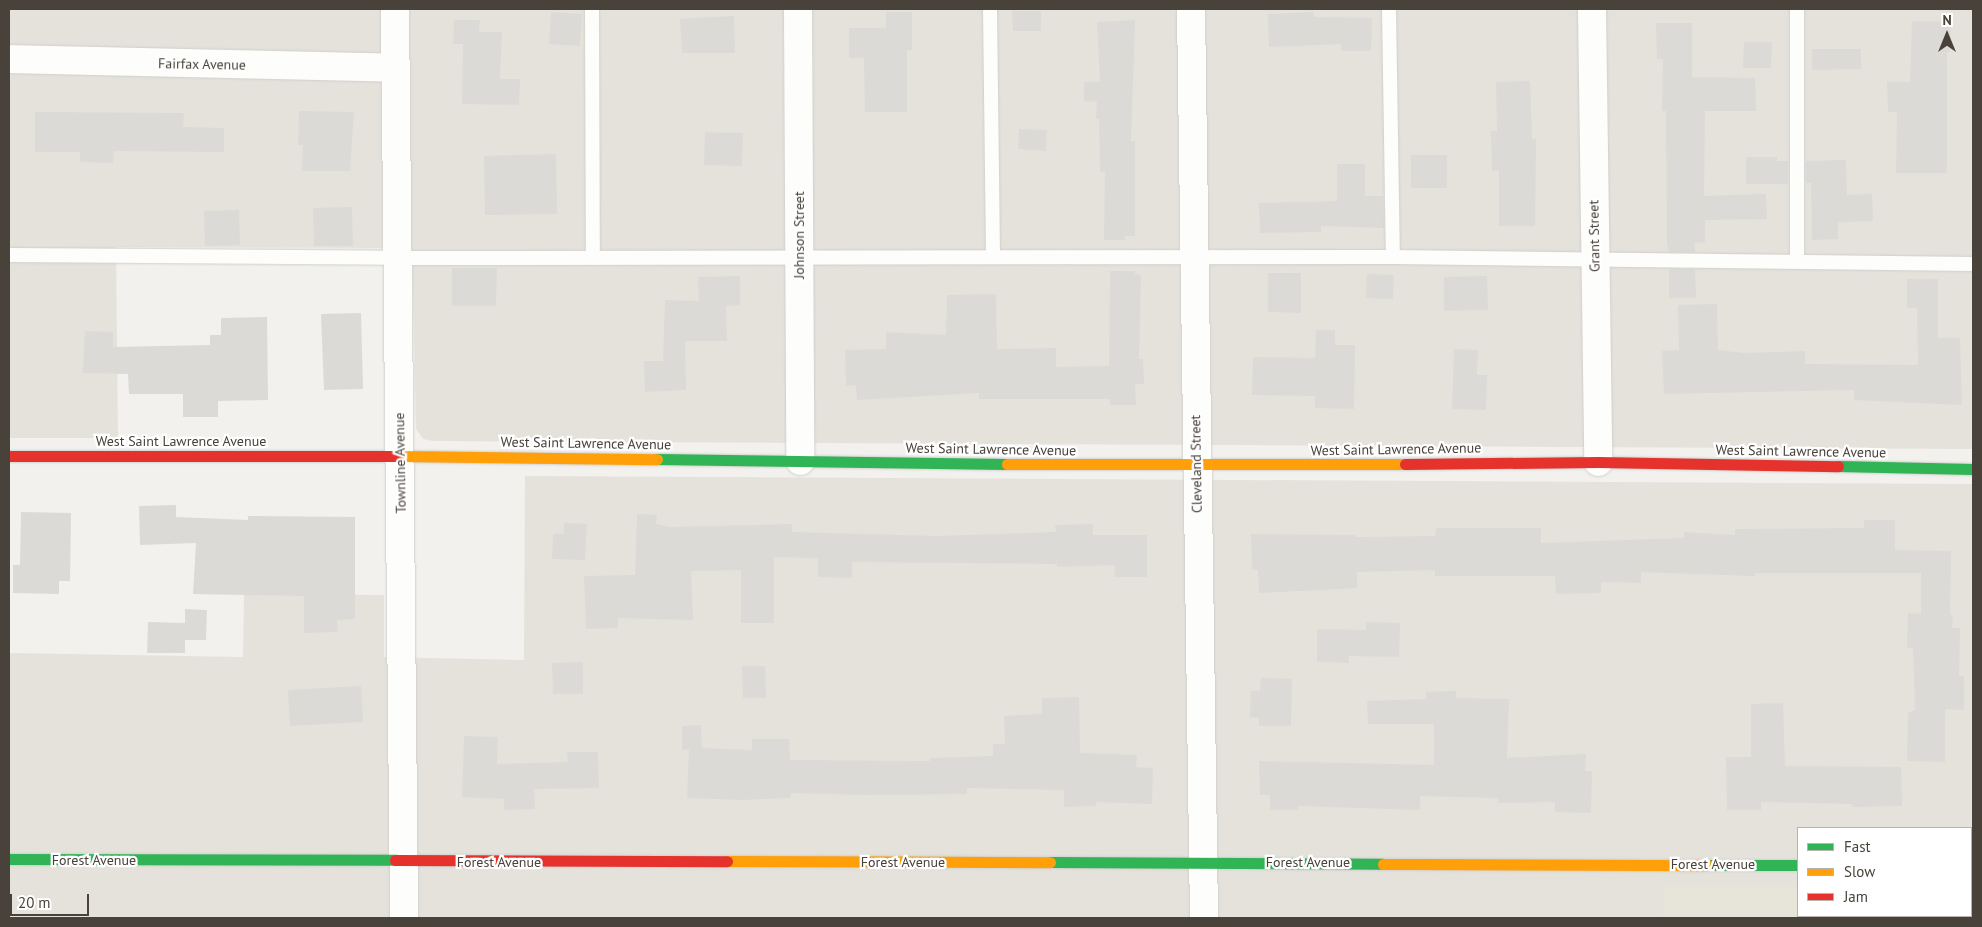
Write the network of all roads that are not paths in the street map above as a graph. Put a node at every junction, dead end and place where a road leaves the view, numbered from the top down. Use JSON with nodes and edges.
{"nodes":[{"id":1,"x":395,"y":9,"type":"edge"},
{"id":2,"x":592,"y":9,"type":"edge"},
{"id":3,"x":798,"y":9,"type":"edge"},
{"id":4,"x":990,"y":9,"type":"edge"},
{"id":5,"x":1191,"y":9,"type":"edge"},
{"id":6,"x":1389,"y":9,"type":"edge"},
{"id":7,"x":1592,"y":9,"type":"edge"},
{"id":8,"x":1797,"y":9,"type":"edge"},
{"id":9,"x":9,"y":59,"type":"edge"},
{"id":10,"x":395,"y":68,"type":"junction"},
{"id":11,"x":9,"y":255,"type":"edge"},
{"id":12,"x":1393,"y":256,"type":"junction"},
{"id":13,"x":993,"y":257,"type":"junction"},
{"id":14,"x":397,"y":258,"type":"junction"},
{"id":15,"x":593,"y":258,"type":"junction"},
{"id":16,"x":798,"y":258,"type":"junction"},
{"id":17,"x":1193,"y":258,"type":"junction"},
{"id":18,"x":1594,"y":258,"type":"junction"},
{"id":19,"x":1797,"y":261,"type":"junction"},
{"id":20,"x":1973,"y":264,"type":"edge"},
{"id":21,"x":9,"y":456,"type":"edge"},
{"id":22,"x":400,"y":456,"type":"junction"},
{"id":23,"x":800,"y":461,"type":"junction"},
{"id":24,"x":1598,"y":462,"type":"junction"},
{"id":25,"x":1195,"y":466,"type":"junction"},
{"id":26,"x":1973,"y":469,"type":"edge"},
{"id":27,"x":9,"y":859,"type":"edge"},
{"id":28,"x":404,"y":862,"type":"junction"},
{"id":29,"x":1204,"y":862,"type":"junction"},
{"id":30,"x":1797,"y":865,"type":"edge"},
{"id":31,"x":404,"y":918,"type":"edge"},
{"id":32,"x":1204,"y":918,"type":"edge"}],
"edges":[{"from":1,"to":10,"type":"street","name":"Townline Avenue"},
{"from":2,"to":15,"type":"lane"},
{"from":3,"to":16,"type":"street","name":"Johnson Street"},
{"from":4,"to":13,"type":"lane"},
{"from":5,"to":17,"type":"street","name":"Cleveland Street"},
{"from":6,"to":12,"type":"lane"},
{"from":7,"to":18,"type":"street","name":"Grant Street"},
{"from":8,"to":19,"type":"lane"},
{"from":9,"to":10,"type":"street","name":"Fairfax Avenue"},
{"from":10,"to":14,"type":"street","name":"Townline Avenue"},
{"from":11,"to":14,"type":"lane"},
{"from":12,"to":17,"type":"lane"},
{"from":12,"to":18,"type":"lane"},
{"from":13,"to":16,"type":"lane"},
{"from":13,"to":17,"type":"lane"},
{"from":14,"to":15,"type":"lane"},
{"from":14,"to":22,"type":"street","name":"Townline Avenue"},
{"from":15,"to":16,"type":"lane"},
{"from":16,"to":23,"type":"street","name":"Johnson Street"},
{"from":17,"to":25,"type":"street","name":"Cleveland Street"},
{"from":18,"to":19,"type":"lane"},
{"from":18,"to":24,"type":"street","name":"Grant Street"},
{"from":19,"to":20,"type":"lane"},
{"from":21,"to":22,"type":"street","name":"West Saint Lawrence Avenue"},
{"from":22,"to":23,"type":"street","name":"West Saint Lawrence Avenue"},
{"from":22,"to":28,"type":"street","name":"Townline Avenue"},
{"from":23,"to":25,"type":"street","name":"West Saint Lawrence Avenue"},
{"from":24,"to":25,"type":"street","name":"West Saint Lawrence Avenue"},
{"from":24,"to":26,"type":"street","name":"West Saint Lawrence Avenue"},
{"from":25,"to":29,"type":"street","name":"Cleveland Street"},
{"from":27,"to":28,"type":"street","name":"Forest Avenue"},
{"from":28,"to":29,"type":"street","name":"Forest Avenue"},
{"from":28,"to":31,"type":"street","name":"Townline Avenue"},
{"from":29,"to":30,"type":"street","name":"Forest Avenue"},
{"from":29,"to":32,"type":"street","name":"Cleveland Street"}]}
